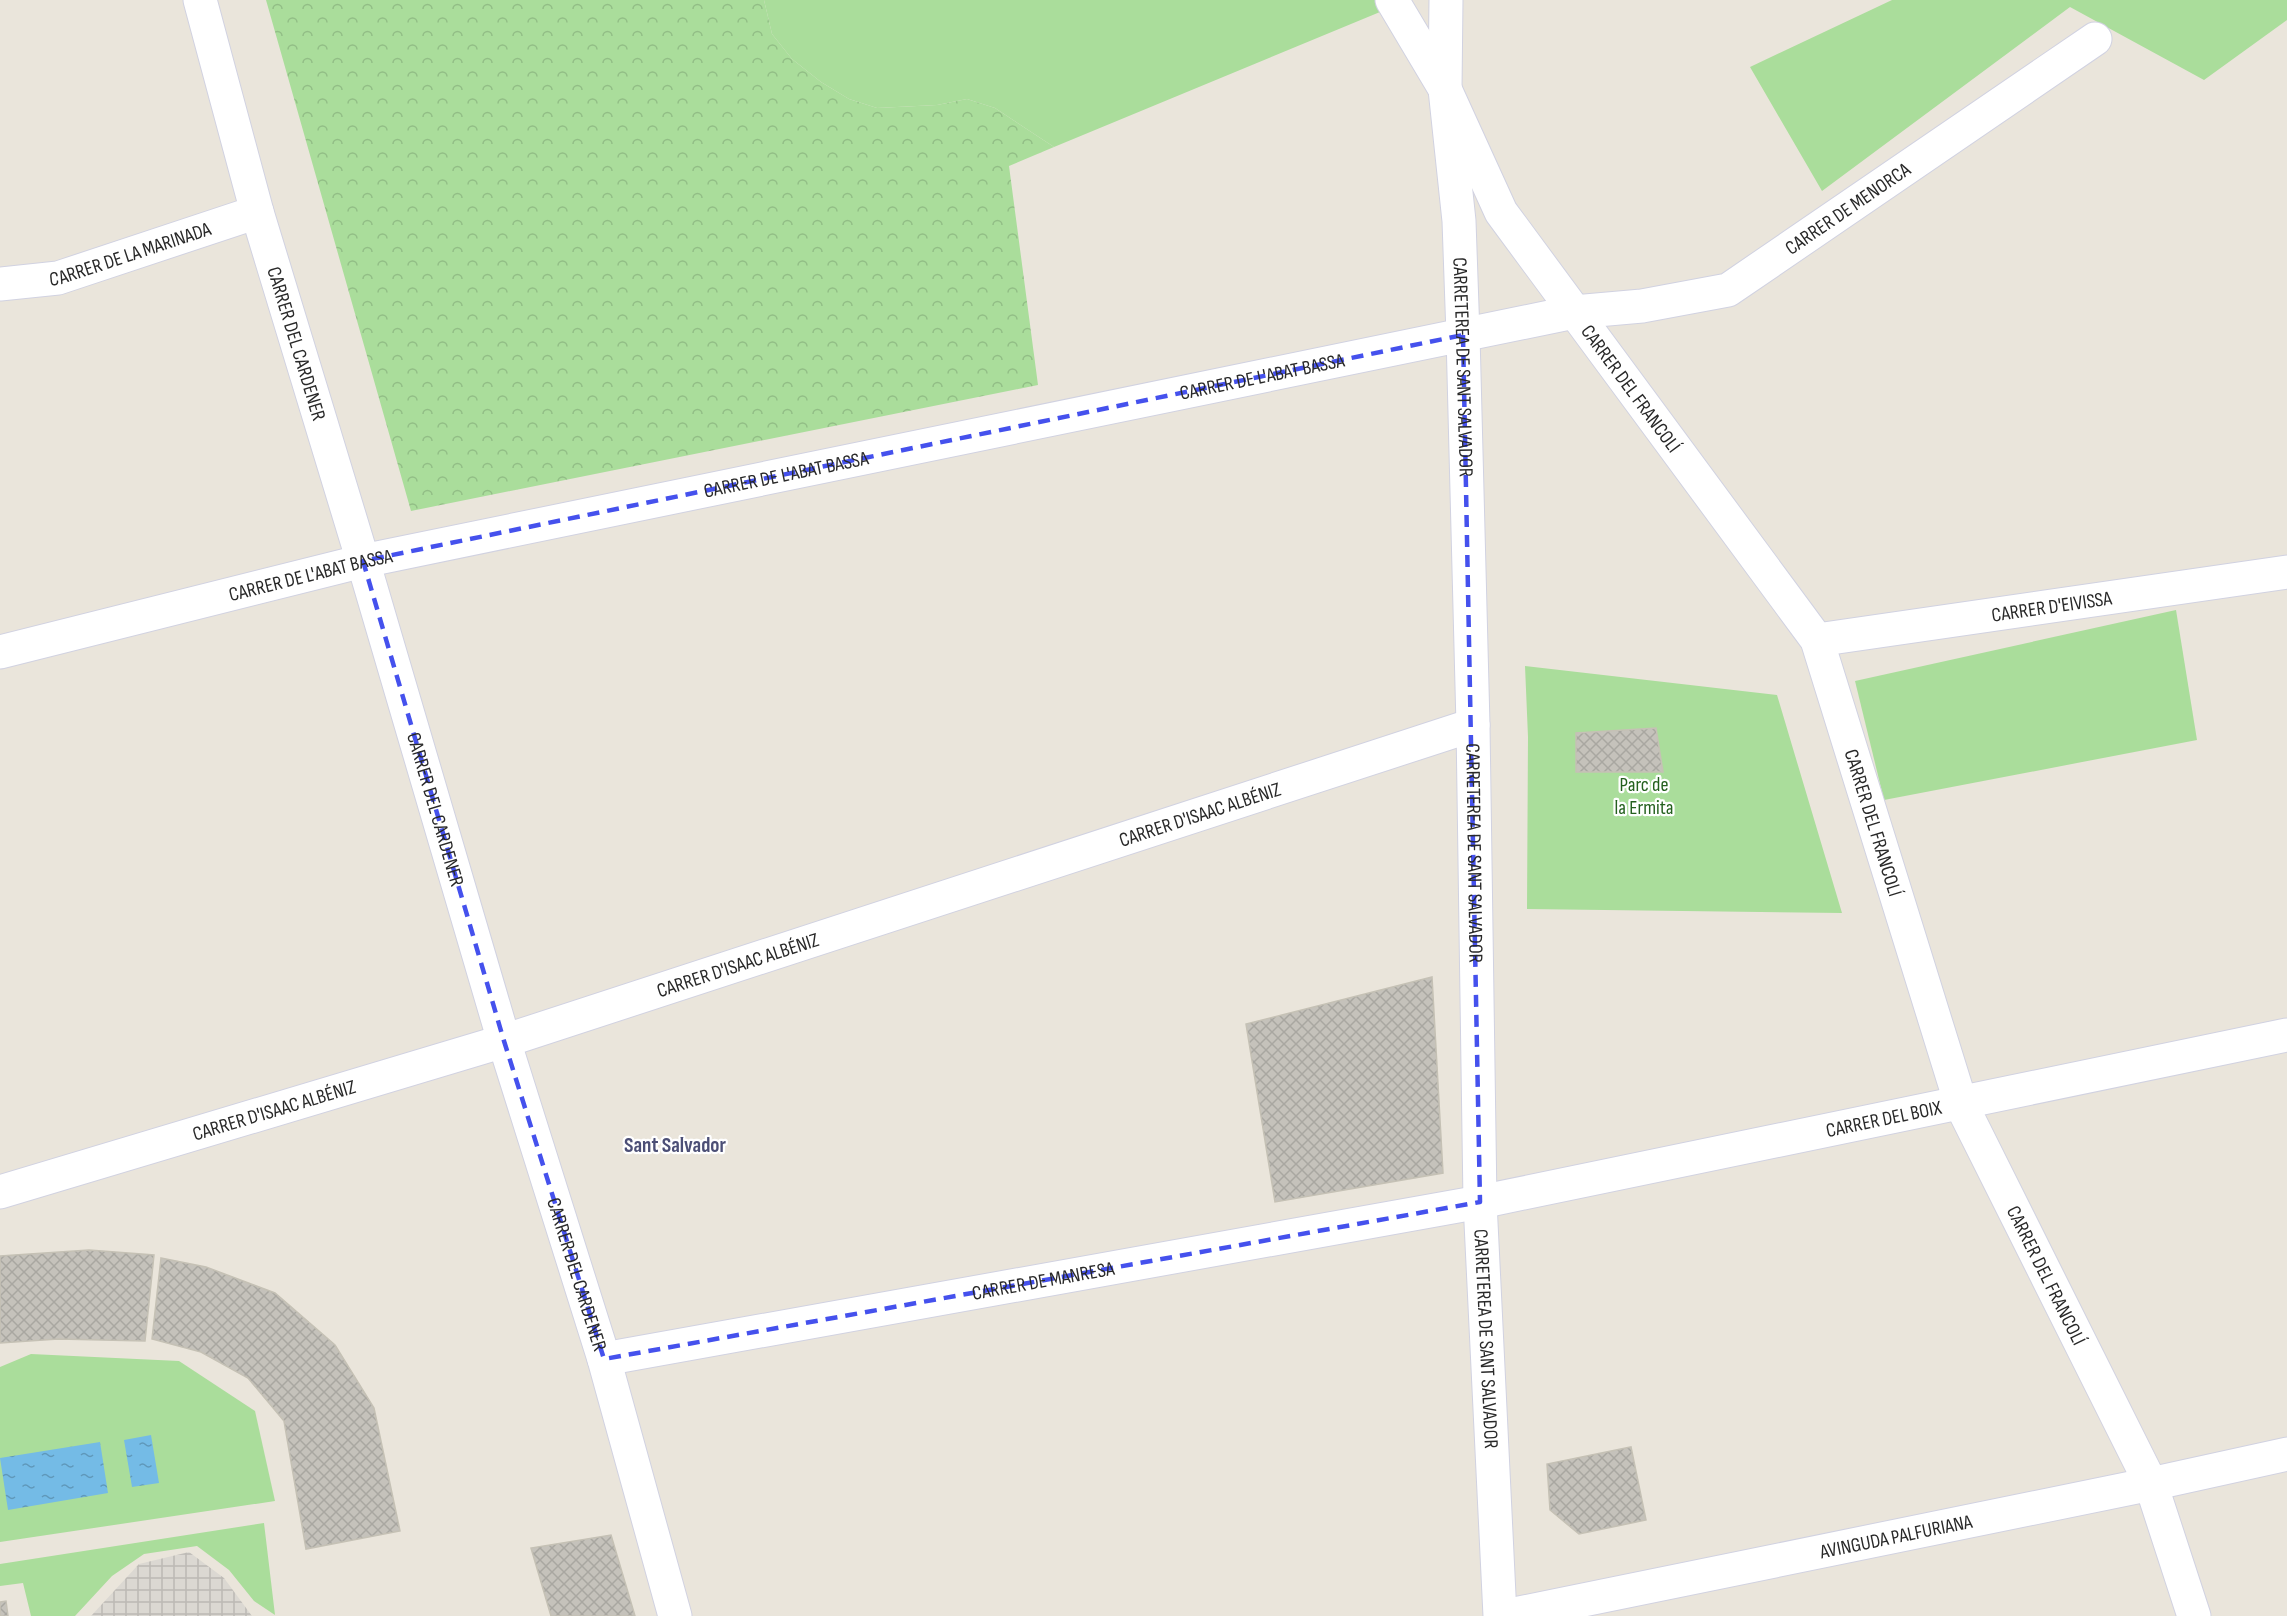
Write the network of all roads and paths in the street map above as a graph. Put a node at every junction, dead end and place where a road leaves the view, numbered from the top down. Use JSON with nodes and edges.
{"nodes":[{"id":1,"x":201,"y":0,"type":"edge"},
{"id":2,"x":1392,"y":0,"type":"edge"},
{"id":3,"x":1446,"y":0,"type":"edge"},
{"id":4,"x":2095,"y":39,"type":"dead end"},
{"id":5,"x":1445,"y":89,"type":"junction"},
{"id":6,"x":257,"y":212,"type":"junction"},
{"id":7,"x":0,"y":284,"type":"edge"},
{"id":8,"x":1574,"y":312,"type":"junction"},
{"id":9,"x":1463,"y":335,"type":"junction"},
{"id":10,"x":363,"y":561,"type":"junction"},
{"id":11,"x":2287,"y":572,"type":"edge"},
{"id":12,"x":1818,"y":640,"type":"junction"},
{"id":13,"x":0,"y":652,"type":"edge"},
{"id":14,"x":1473,"y":725,"type":"junction"},
{"id":15,"x":2287,"y":1035,"type":"edge"},
{"id":16,"x":504,"y":1041,"type":"junction"},
{"id":17,"x":1961,"y":1104,"type":"junction"},
{"id":18,"x":0,"y":1192,"type":"edge"},
{"id":19,"x":1480,"y":1202,"type":"junction"},
{"id":20,"x":604,"y":1359,"type":"junction"},
{"id":21,"x":2287,"y":1454,"type":"edge"},
{"id":22,"x":2151,"y":1484,"type":"junction"},
{"id":23,"x":675,"y":1616,"type":"edge"},
{"id":24,"x":1500,"y":1616,"type":"edge"},
{"id":25,"x":1505,"y":1616,"type":"edge"},
{"id":26,"x":2194,"y":1616,"type":"edge"}],
"edges":[{"from":1,"to":6,"type":"street","name":"CARRER DEL CARDENER"},
{"from":2,"to":5,"type":"street","name":"CARRER DEL FRANCOLÍ"},
{"from":3,"to":5,"type":"street","name":"CARRETEREA DE SANT SALVADOR"},
{"from":4,"to":8,"type":"street","name":"CARRER DE MENORCA"},
{"from":5,"to":8,"type":"street","name":"CARRER DEL FRANCOLÍ"},
{"from":5,"to":9,"type":"street","name":"CARRETEREA DE SANT SALVADOR"},
{"from":6,"to":7,"type":"street","name":"CARRER DE LA MARINADA"},
{"from":6,"to":10,"type":"street","name":"CARRER DEL CARDENER"},
{"from":8,"to":9,"type":"street","name":"CARRER DE L'ABAT BASSA"},
{"from":8,"to":12,"type":"street","name":"CARRER DEL FRANCOLÍ"},
{"from":9,"to":10,"type":"street","name":"CARRER DE L'ABAT BASSA"},
{"from":9,"to":14,"type":"street","name":"CARRETEREA DE SANT SALVADOR"},
{"from":10,"to":13,"type":"street","name":"CARRER DE L'ABAT BASSA"},
{"from":10,"to":16,"type":"street","name":"CARRER DEL CARDENER"},
{"from":11,"to":12,"type":"street","name":"CARRER D'EIVISSA"},
{"from":12,"to":17,"type":"street","name":"CARRER DEL FRANCOLÍ"},
{"from":14,"to":16,"type":"street","name":"CARRER D'ISAAC ALBÉNIZ"},
{"from":14,"to":19,"type":"street","name":"CARRETEREA DE SANT SALVADOR"},
{"from":15,"to":17,"type":"street","name":"CARRER DEL BOIX"},
{"from":16,"to":18,"type":"street","name":"CARRER D'ISAAC ALBÉNIZ"},
{"from":16,"to":20,"type":"street","name":"CARRER DEL CARDENER"},
{"from":17,"to":19,"type":"street","name":"CARRER DEL BOIX"},
{"from":17,"to":22,"type":"street","name":"CARRER DEL FRANCOLÍ"},
{"from":19,"to":20,"type":"street","name":"CARRER DE MANRESA"},
{"from":19,"to":24,"type":"street","name":"CARRETEREA DE SANT SALVADOR"},
{"from":20,"to":23,"type":"street","name":"CARRER DEL CARDENER"},
{"from":21,"to":22,"type":"street","name":"AVINGUDA PALFURIANA"},
{"from":22,"to":25,"type":"street","name":"AVINGUDA PALFURIANA"},
{"from":22,"to":26,"type":"street","name":"CARRER DEL FRANCOLÍ"}]}
